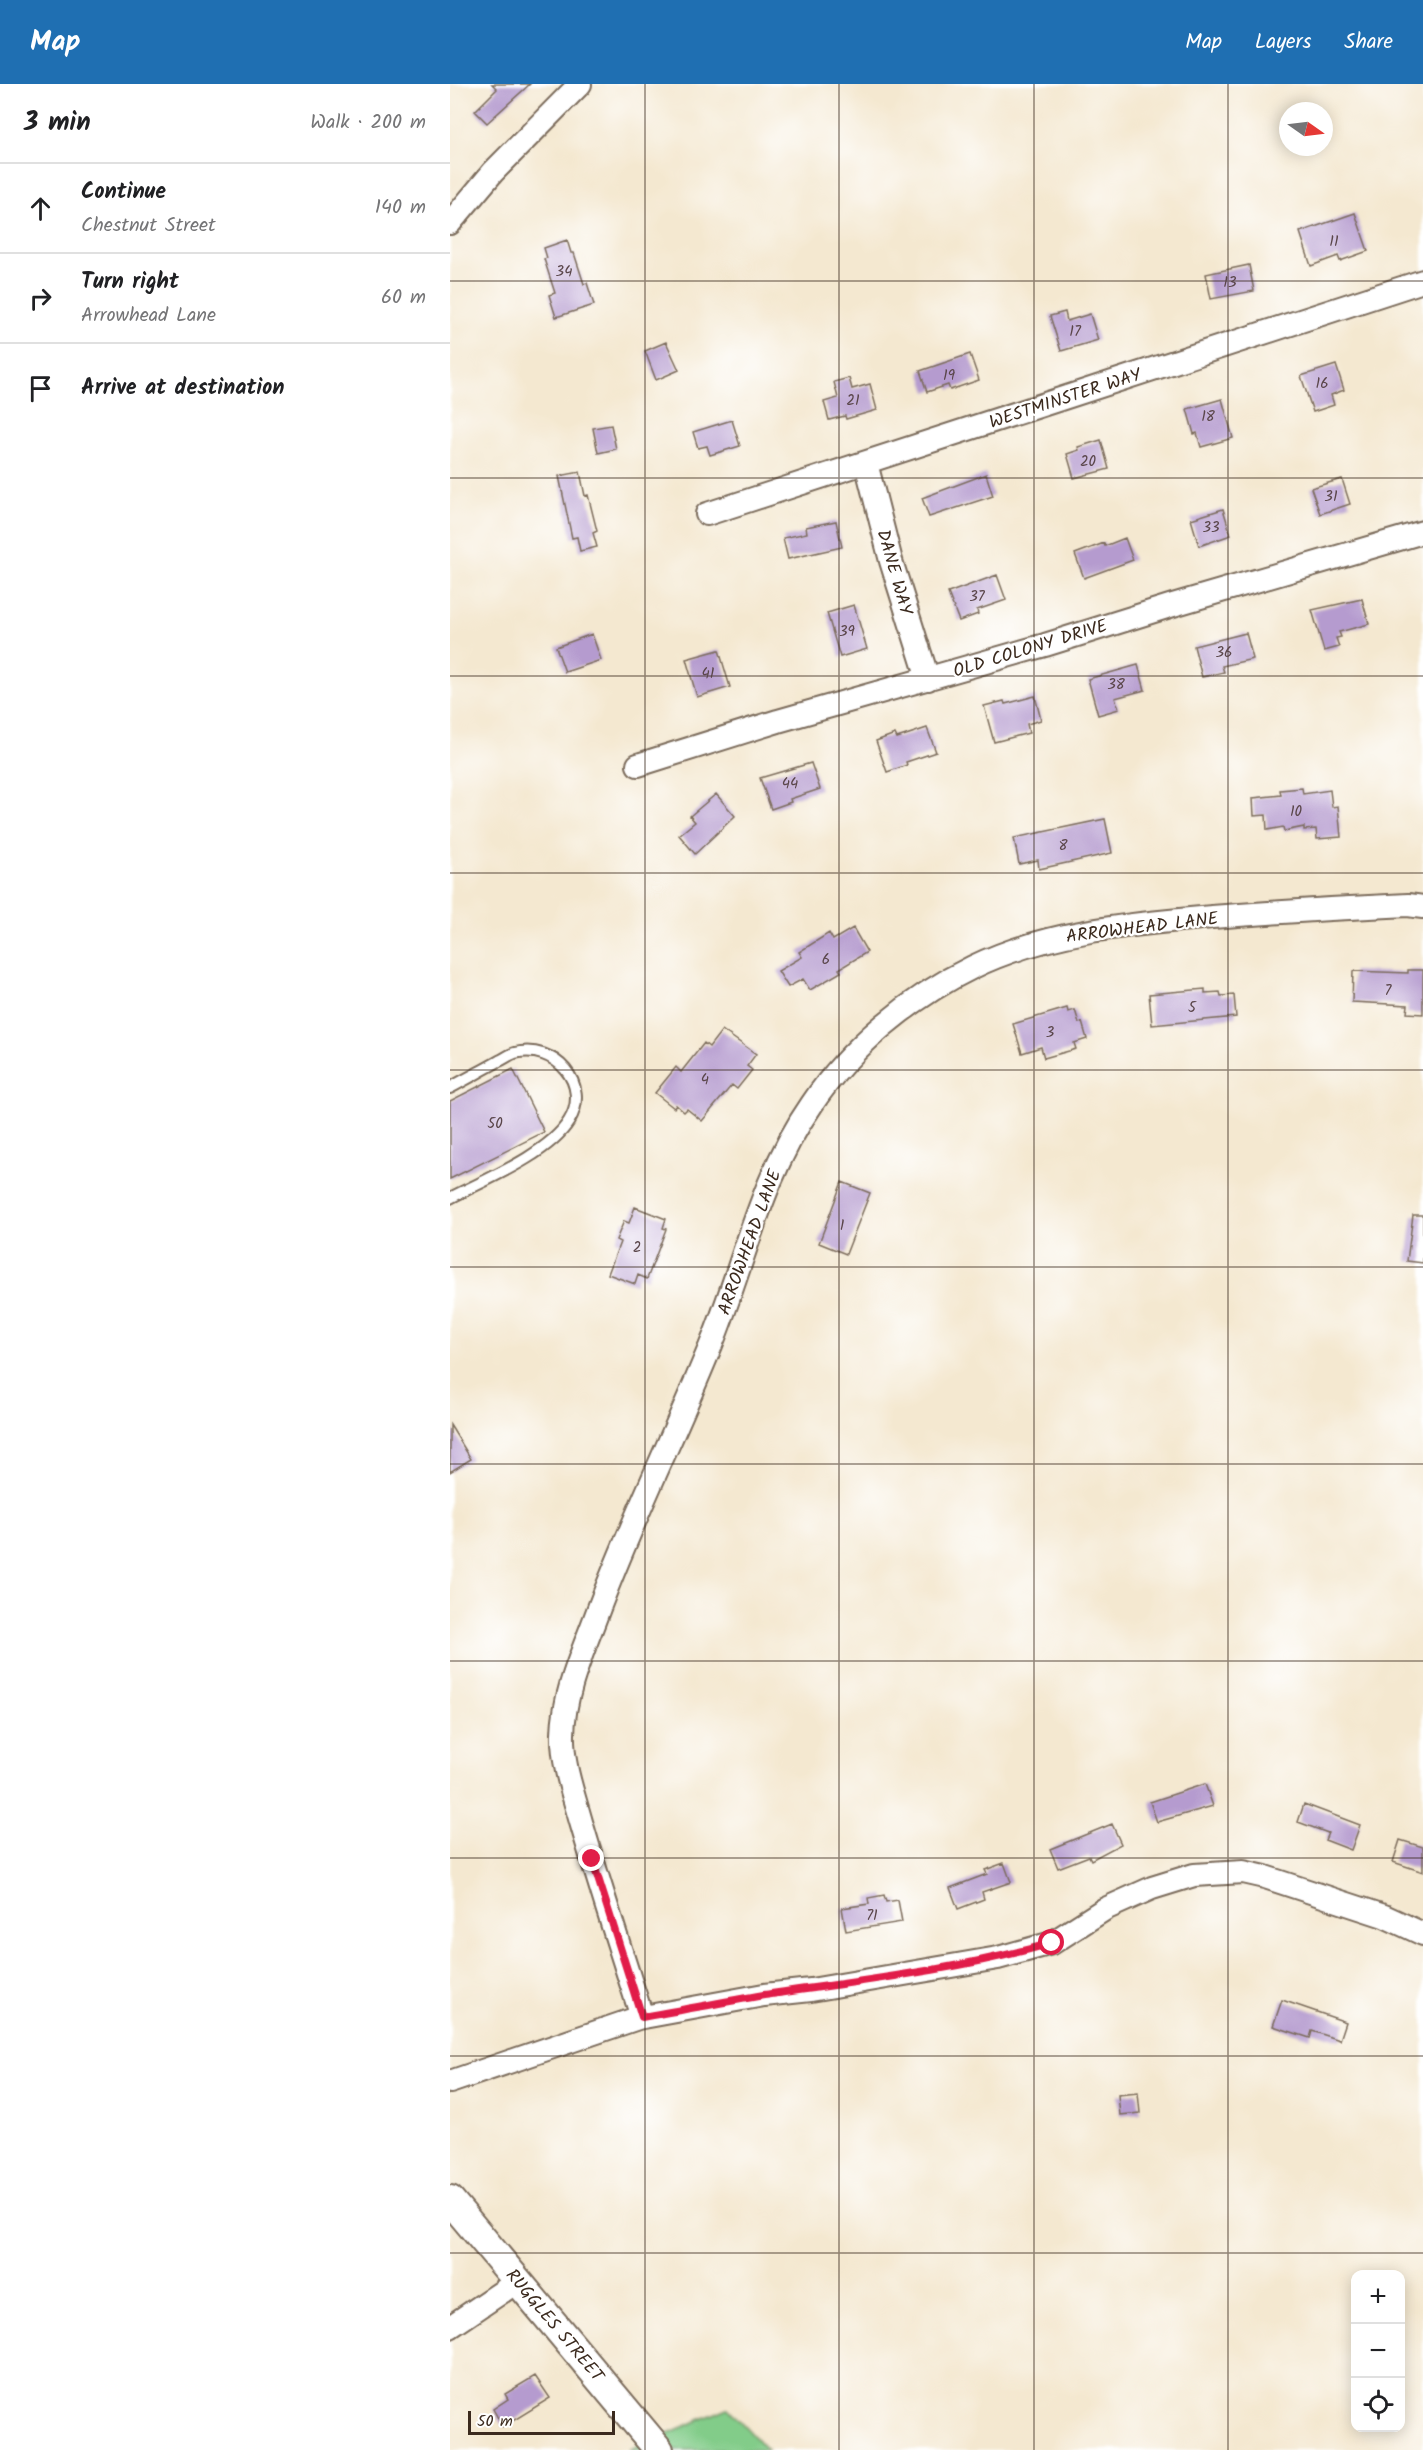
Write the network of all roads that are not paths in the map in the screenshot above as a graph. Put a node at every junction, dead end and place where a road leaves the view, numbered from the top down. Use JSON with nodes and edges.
{"nodes":[{"id":1,"x":580,"y":84,"type":"edge"},
{"id":2,"x":450,"y":223,"type":"edge"},
{"id":3,"x":1423,"y":281,"type":"edge"},
{"id":4,"x":866,"y":463,"type":"junction"},
{"id":5,"x":707,"y":514,"type":"dead end"},
{"id":6,"x":1423,"y":532,"type":"edge"},
{"id":7,"x":928,"y":679,"type":"junction"},
{"id":8,"x":638,"y":765,"type":"dead end"},
{"id":9,"x":1423,"y":907,"type":"edge"},
{"id":10,"x":450,"y":1088,"type":"edge"},
{"id":11,"x":450,"y":1198,"type":"edge"},
{"id":12,"x":1423,"y":1934,"type":"edge"},
{"id":13,"x":642,"y":2017,"type":"junction"},
{"id":14,"x":450,"y":2082,"type":"edge"},
{"id":15,"x":450,"y":2200,"type":"edge"},
{"id":16,"x":518,"y":2281,"type":"junction"},
{"id":17,"x":450,"y":2327,"type":"edge"},
{"id":18,"x":659,"y":2450,"type":"edge"}],
"edges":[{"from":1,"to":2,"type":"street"},
{"from":3,"to":4,"type":"street","name":"WESTMINSTER WAY"},
{"from":4,"to":5,"type":"street","name":"WESTMINSTER WAY"},
{"from":4,"to":7,"type":"street","name":"DANE WAY"},
{"from":6,"to":7,"type":"street","name":"OLD COLONY DRIVE"},
{"from":7,"to":8,"type":"street","name":"OLD COLONY DRIVE"},
{"from":9,"to":13,"type":"street","name":"ARROWHEAD LANE"},
{"from":10,"to":11,"type":"lane"},
{"from":12,"to":13,"type":"street"},
{"from":13,"to":14,"type":"street"},
{"from":15,"to":16,"type":"street","name":"RUGGLES STREET"},
{"from":16,"to":17,"type":"street"},
{"from":16,"to":18,"type":"street","name":"RUGGLES STREET"}]}
